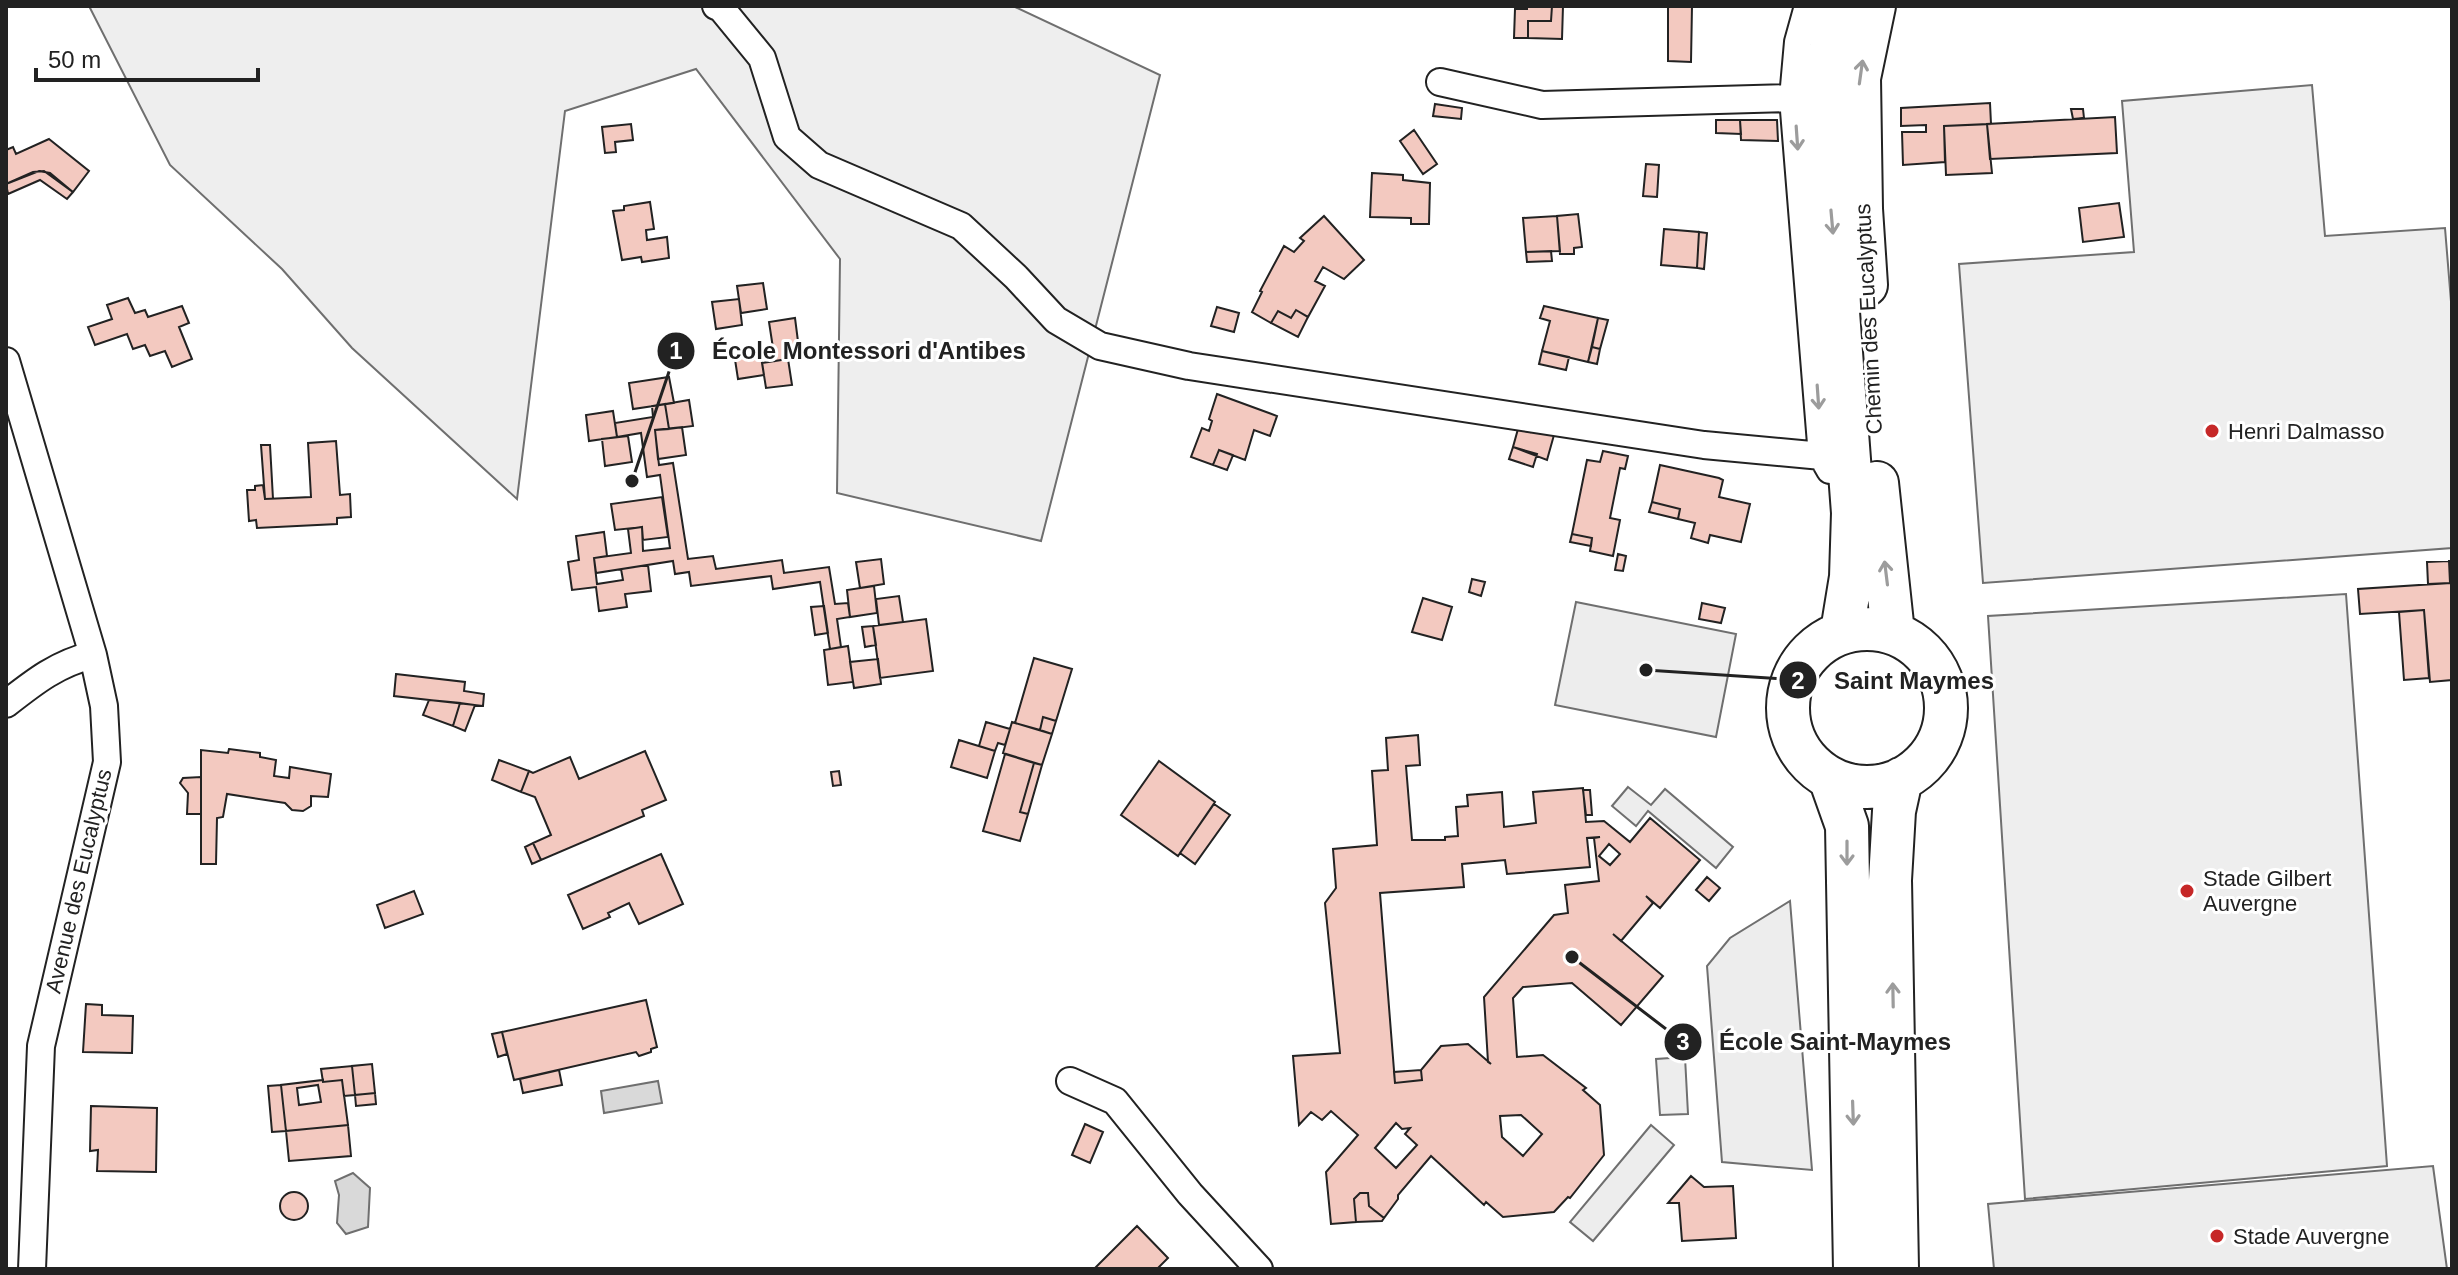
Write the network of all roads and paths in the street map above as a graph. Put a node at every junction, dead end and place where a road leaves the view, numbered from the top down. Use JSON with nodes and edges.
{"nodes":[{"id":1,"x":716,"y":6,"type":"edge"},
{"id":2,"x":1808,"y":6,"type":"edge"},
{"id":3,"x":1840,"y":6,"type":"edge"},
{"id":4,"x":1874,"y":6,"type":"edge"},
{"id":5,"x":1440,"y":82,"type":"dead end"},
{"id":6,"x":1793,"y":98,"type":"junction"},
{"id":7,"x":6,"y":361,"type":"edge"},
{"id":8,"x":1822,"y":456,"type":"junction"},
{"id":9,"x":1853,"y":513,"type":"junction"},
{"id":10,"x":1842,"y":632,"type":"junction"},
{"id":11,"x":1893,"y":633,"type":"junction"},
{"id":12,"x":93,"y":655,"type":"junction"},
{"id":13,"x":6,"y":704,"type":"edge"},
{"id":14,"x":1830,"y":778,"type":"junction"},
{"id":15,"x":1901,"y":779,"type":"junction"},
{"id":16,"x":1070,"y":1081,"type":"dead end"},
{"id":17,"x":32,"y":1269,"type":"edge"},
{"id":18,"x":1259,"y":1269,"type":"edge"},
{"id":19,"x":1855,"y":1269,"type":"edge"},
{"id":20,"x":1897,"y":1269,"type":"edge"}],
"edges":[{"from":1,"to":8,"type":"street"},
{"from":2,"to":6,"type":"street"},
{"from":3,"to":9,"type":"main road","name":"Chemin des Eucalyptus","one_way":true},
{"from":11,"to":4,"type":"main road","name":"Chemin des Eucalyptus","one_way":true},
{"from":5,"to":6,"type":"street"},
{"from":6,"to":8,"type":"street","one_way":true},
{"from":7,"to":12,"type":"street","name":"Avenue des Eucalyptus"},
{"from":8,"to":9,"type":"street"},
{"from":9,"to":10,"type":"main road","name":"Chemin des Eucalyptus"},
{"from":10,"to":11,"type":"main road"},
{"from":10,"to":14,"type":"main road"},
{"from":11,"to":15,"type":"main road"},
{"from":12,"to":13,"type":"street"},
{"from":12,"to":17,"type":"street","name":"Avenue des Eucalyptus"},
{"from":14,"to":15,"type":"main road"},
{"from":14,"to":19,"type":"main road","one_way":true},
{"from":20,"to":15,"type":"main road","one_way":true},
{"from":16,"to":18,"type":"street"}]}
